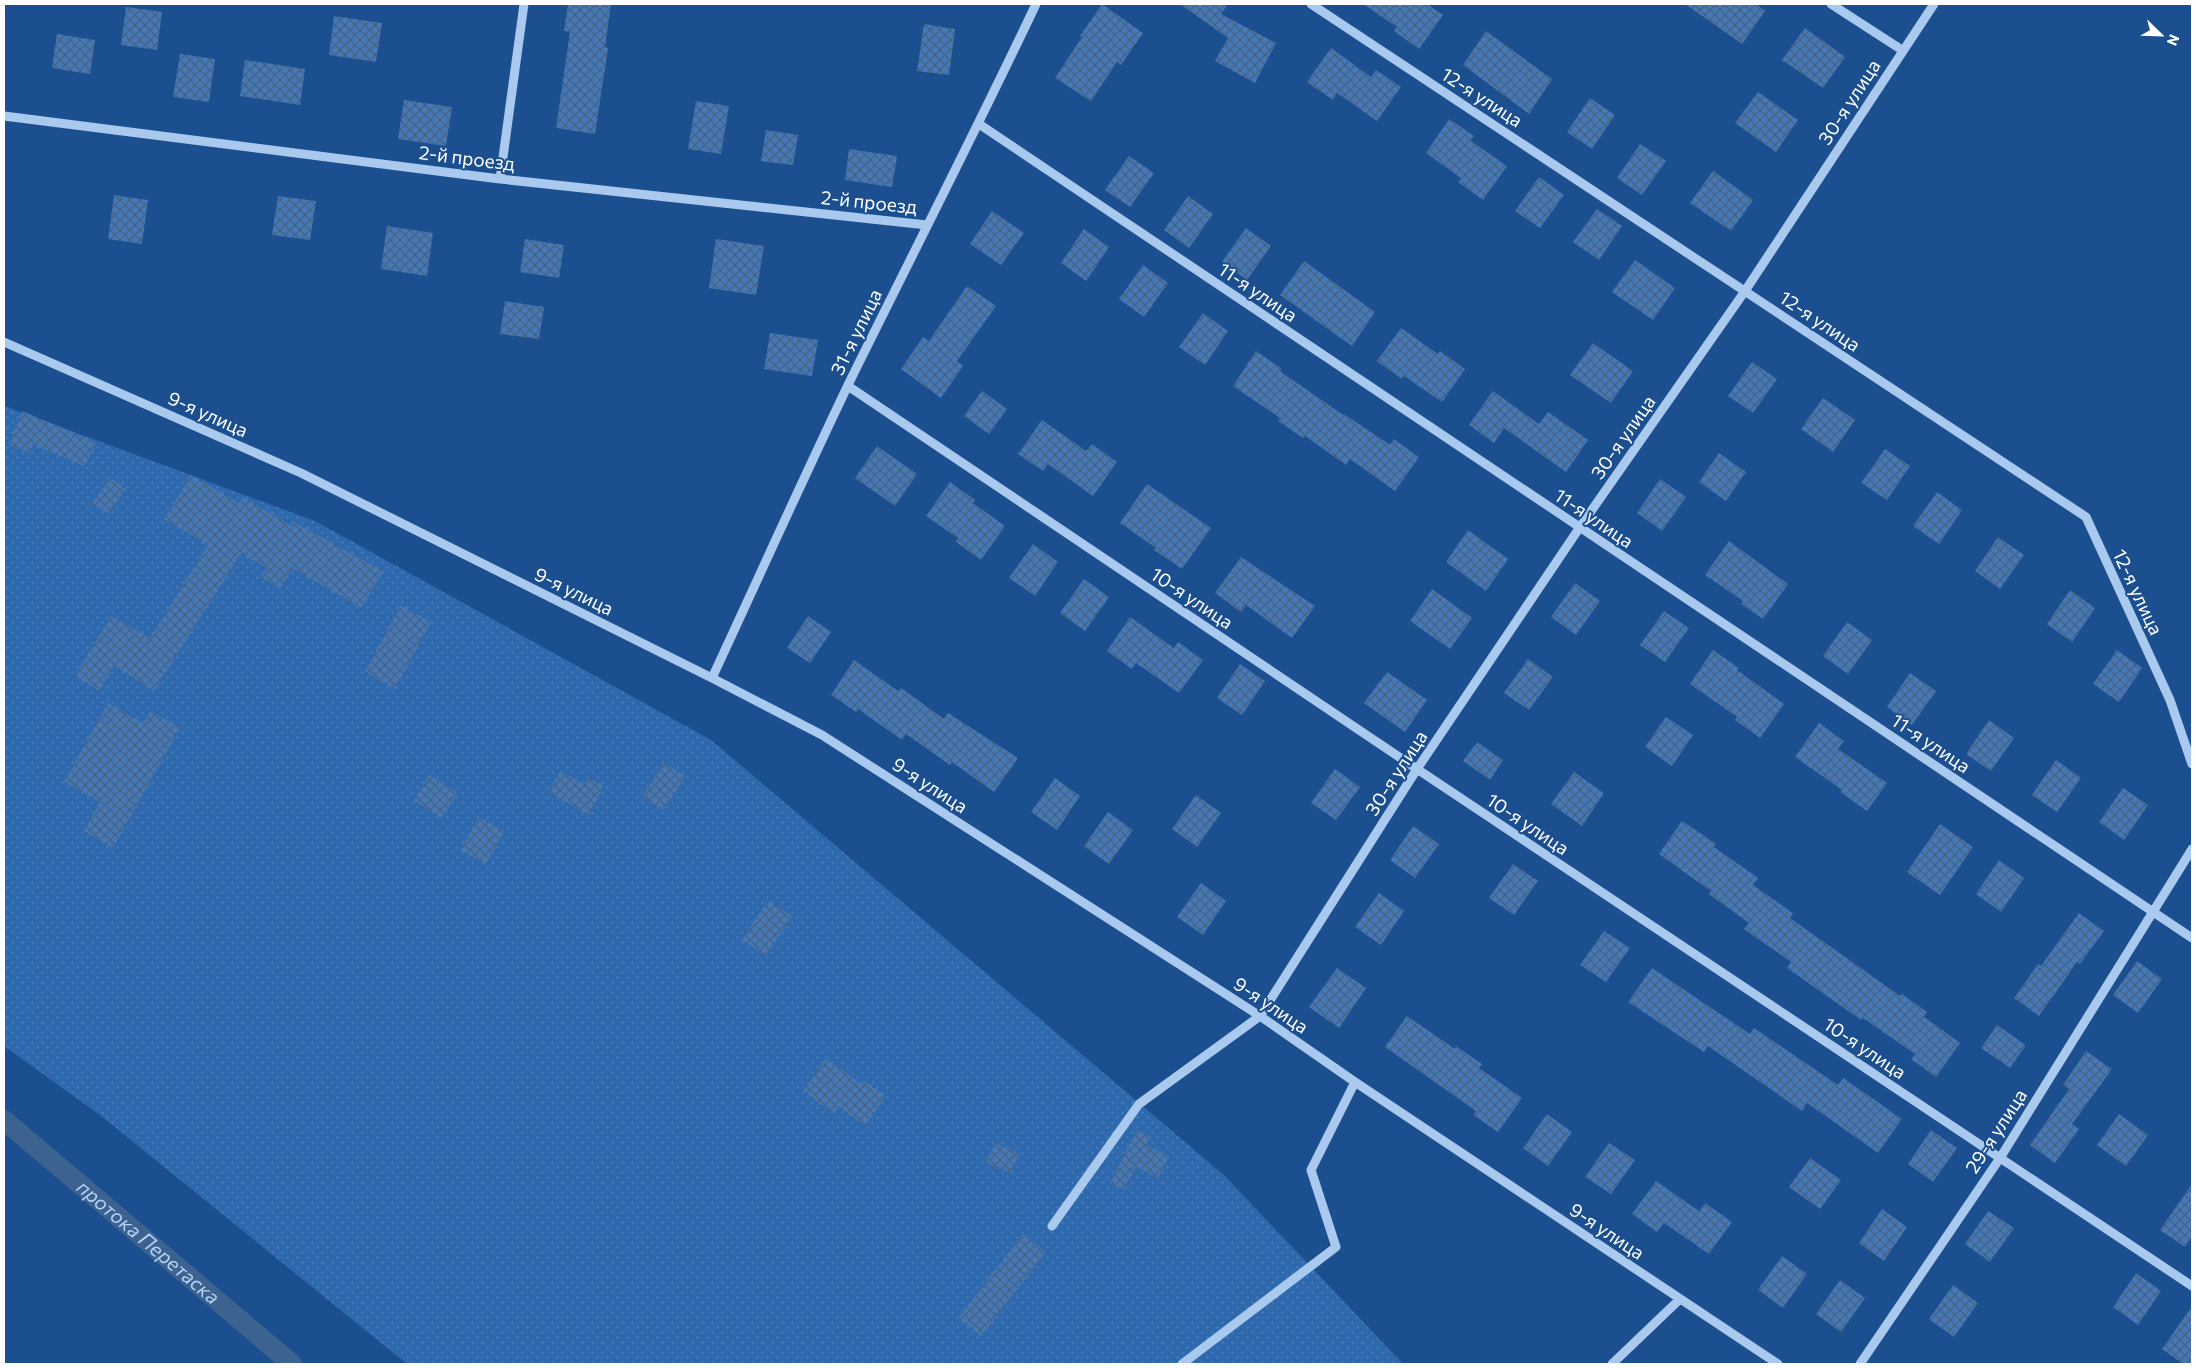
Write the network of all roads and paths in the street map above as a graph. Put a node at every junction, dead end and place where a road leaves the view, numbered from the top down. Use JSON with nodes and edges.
{"nodes":[{"id":1,"x":524,"y":4,"type":"edge"},
{"id":2,"x":1036,"y":4,"type":"edge"},
{"id":3,"x":1311,"y":4,"type":"edge"},
{"id":4,"x":1831,"y":4,"type":"edge"},
{"id":5,"x":1934,"y":4,"type":"edge"},
{"id":6,"x":1902,"y":50,"type":"junction"},
{"id":7,"x":4,"y":116,"type":"edge"},
{"id":8,"x":979,"y":124,"type":"junction"},
{"id":9,"x":500,"y":179,"type":"junction"},
{"id":10,"x":927,"y":225,"type":"junction"},
{"id":11,"x":1746,"y":291,"type":"junction"},
{"id":12,"x":4,"y":342,"type":"edge"},
{"id":13,"x":848,"y":386,"type":"junction"},
{"id":14,"x":1580,"y":528,"type":"junction"},
{"id":15,"x":712,"y":678,"type":"junction"},
{"id":16,"x":2192,"y":764,"type":"edge"},
{"id":17,"x":1417,"y":769,"type":"junction"},
{"id":18,"x":2192,"y":849,"type":"edge"},
{"id":19,"x":2153,"y":912,"type":"junction"},
{"id":20,"x":2192,"y":938,"type":"edge"},
{"id":21,"x":1260,"y":1016,"type":"junction"},
{"id":22,"x":1355,"y":1082,"type":"junction"},
{"id":23,"x":2000,"y":1158,"type":"junction"},
{"id":24,"x":1052,"y":1226,"type":"dead end"},
{"id":25,"x":2192,"y":1286,"type":"edge"},
{"id":26,"x":1680,"y":1299,"type":"junction"},
{"id":27,"x":1182,"y":1364,"type":"edge"},
{"id":28,"x":1612,"y":1364,"type":"edge"},
{"id":29,"x":1778,"y":1364,"type":"edge"},
{"id":30,"x":1860,"y":1364,"type":"edge"}],
"edges":[{"from":1,"to":9,"type":"street"},
{"from":2,"to":8,"type":"street","name":"31-я улица"},
{"from":3,"to":11,"type":"street","name":"12-я улица"},
{"from":4,"to":6,"type":"street"},
{"from":5,"to":6,"type":"street","name":"30-я улица"},
{"from":6,"to":11,"type":"street","name":"30-я улица"},
{"from":7,"to":9,"type":"street","name":"2-й проезд"},
{"from":8,"to":10,"type":"street","name":"31-я улица"},
{"from":8,"to":14,"type":"street","name":"11-я улица"},
{"from":9,"to":10,"type":"street","name":"2-й проезд"},
{"from":10,"to":13,"type":"street","name":"31-я улица"},
{"from":11,"to":14,"type":"street","name":"30-я улица"},
{"from":11,"to":16,"type":"street","name":"12-я улица"},
{"from":12,"to":15,"type":"street","name":"9-я улица"},
{"from":13,"to":15,"type":"street","name":"31-я улица"},
{"from":13,"to":17,"type":"street","name":"10-я улица"},
{"from":14,"to":17,"type":"street","name":"30-я улица"},
{"from":14,"to":19,"type":"street","name":"11-я улица"},
{"from":15,"to":21,"type":"street","name":"9-я улица"},
{"from":17,"to":21,"type":"street","name":"30-я улица"},
{"from":17,"to":23,"type":"street","name":"10-я улица"},
{"from":18,"to":19,"type":"street"},
{"from":19,"to":20,"type":"street","name":"11-я улица"},
{"from":19,"to":23,"type":"street","name":"29-я улица"},
{"from":21,"to":22,"type":"street","name":"9-я улица"},
{"from":21,"to":24,"type":"street"},
{"from":22,"to":26,"type":"street","name":"9-я улица"},
{"from":22,"to":27,"type":"street"},
{"from":23,"to":25,"type":"street","name":"10-я улица"},
{"from":23,"to":30,"type":"street","name":"29-я улица"},
{"from":26,"to":28,"type":"street"},
{"from":26,"to":29,"type":"street","name":"9-я улица"}]}
